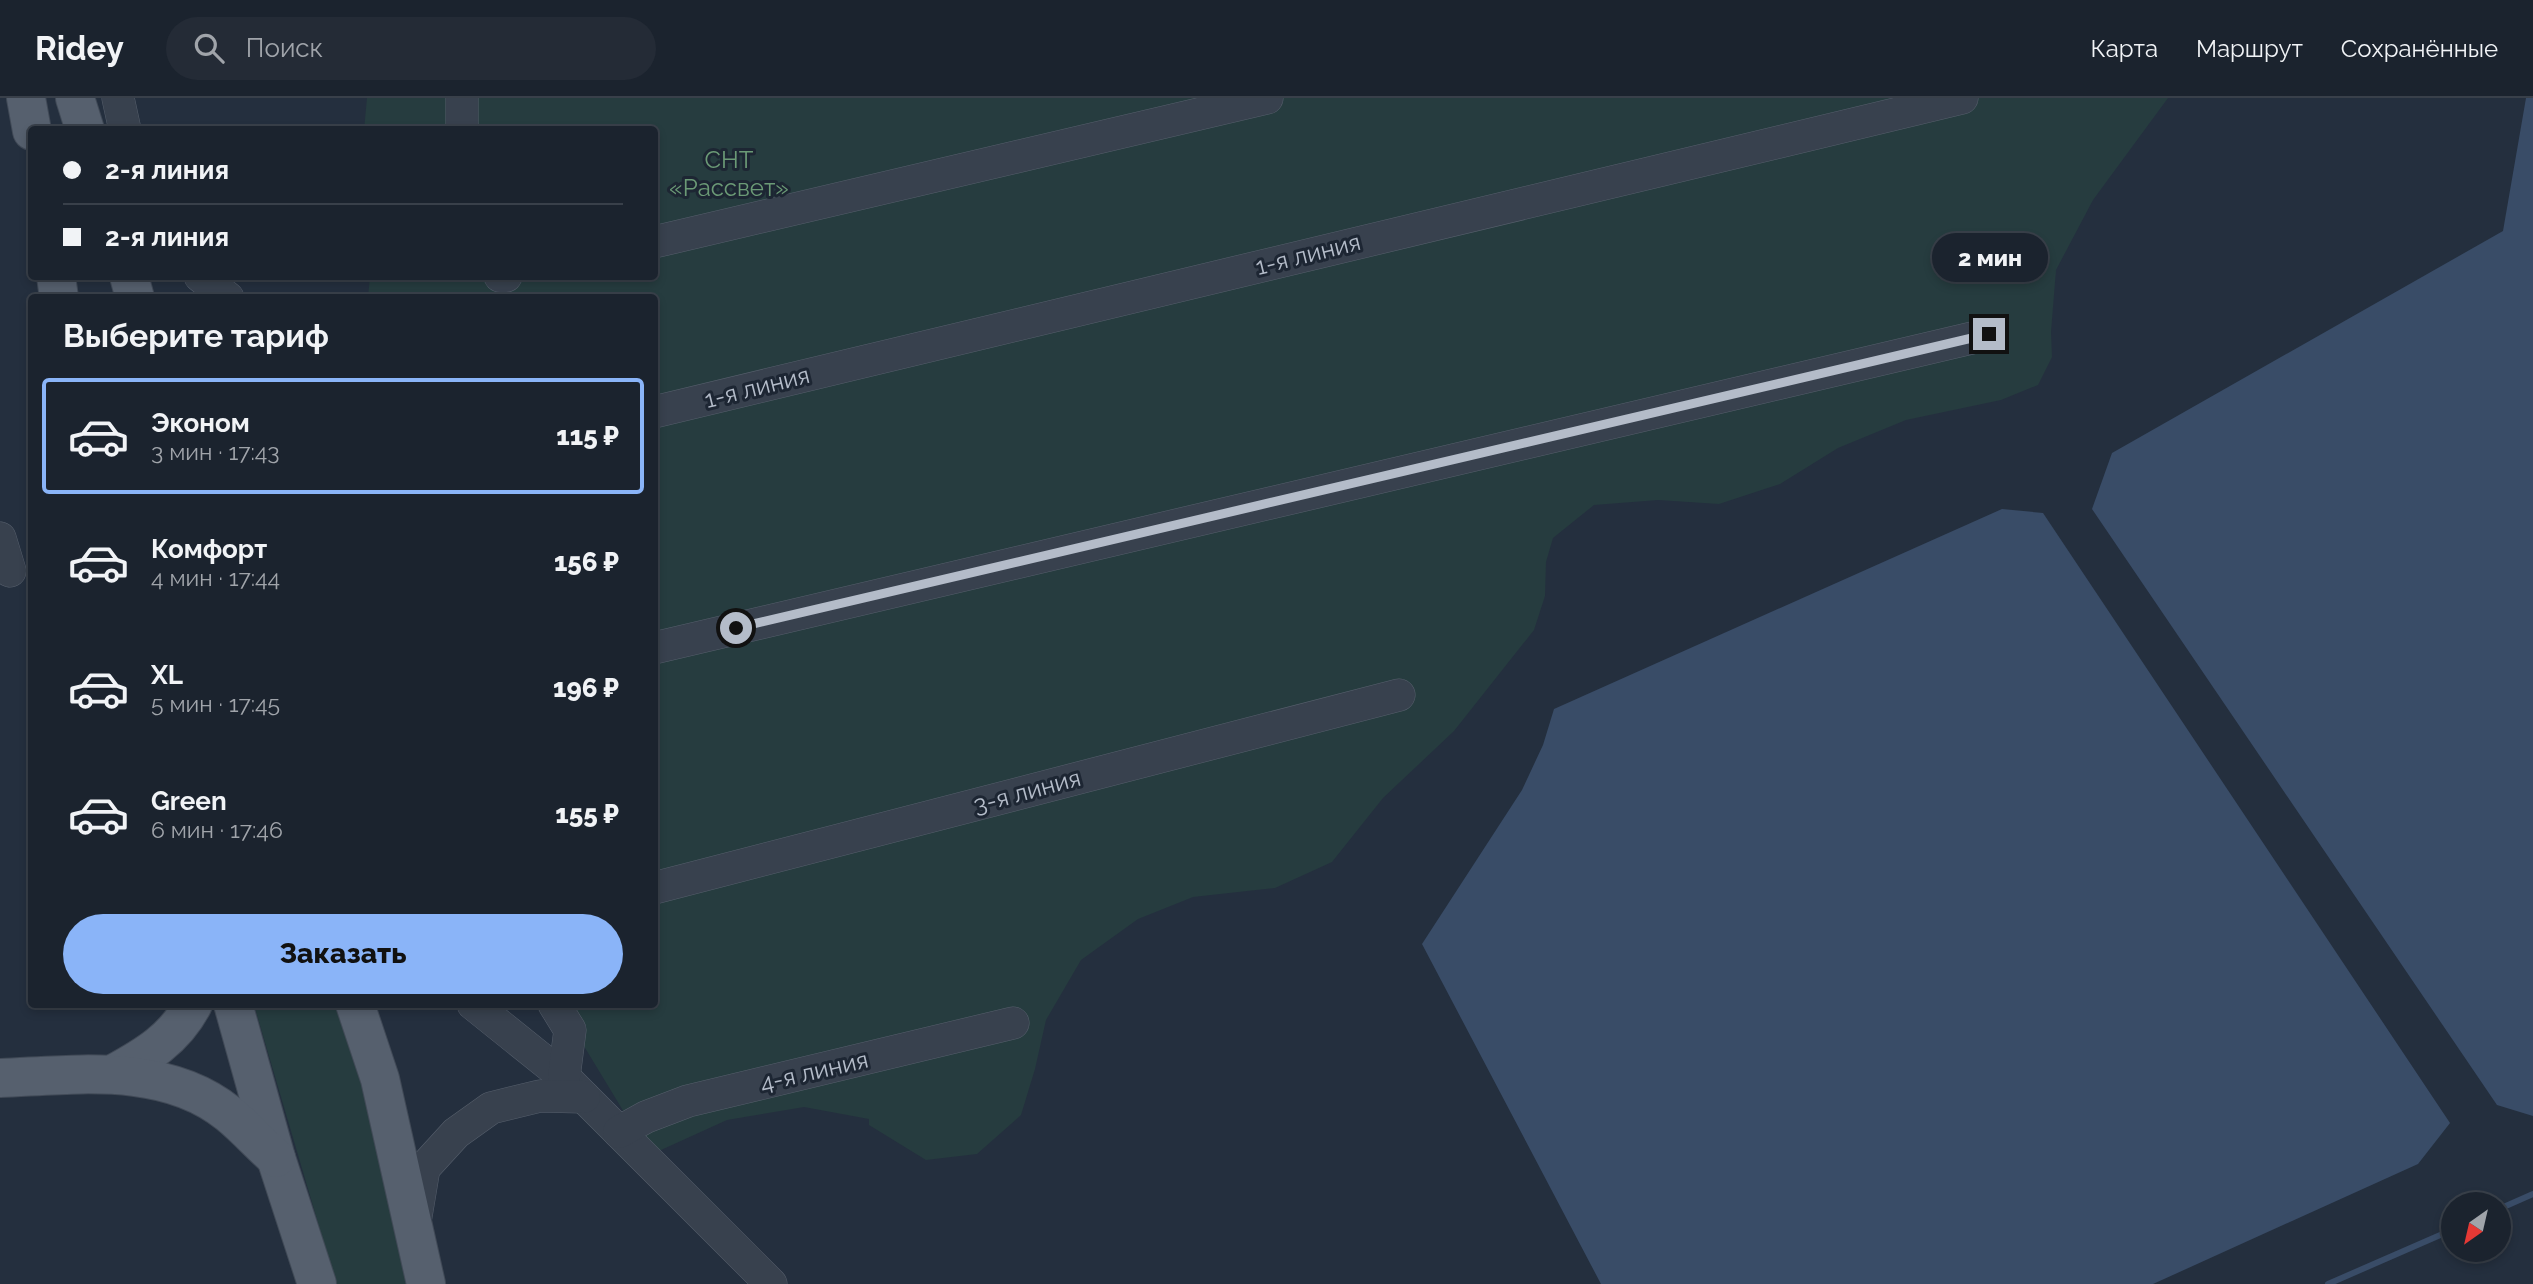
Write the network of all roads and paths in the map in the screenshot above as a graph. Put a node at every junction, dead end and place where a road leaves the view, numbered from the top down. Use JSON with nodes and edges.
{"nodes":[{"id":1,"x":26,"y":98,"type":"edge"},
{"id":2,"x":75,"y":98,"type":"edge"},
{"id":3,"x":118,"y":98,"type":"edge"},
{"id":4,"x":463,"y":98,"type":"edge"},
{"id":5,"x":1266,"y":98,"type":"edge"},
{"id":6,"x":1962,"y":98,"type":"edge"},
{"id":7,"x":31,"y":126,"type":"edge"},
{"id":8,"x":84,"y":126,"type":"edge"},
{"id":9,"x":124,"y":126,"type":"edge"},
{"id":10,"x":462,"y":126,"type":"edge"},
{"id":11,"x":658,"y":241,"type":"edge"},
{"id":12,"x":205,"y":280,"type":"edge"},
{"id":13,"x":223,"y":294,"type":"edge"},
{"id":14,"x":1989,"y":334,"type":"dead end"},
{"id":15,"x":658,"y":411,"type":"edge"},
{"id":16,"x":0,"y":538,"type":"edge"},
{"id":17,"x":10,"y":571,"type":"dead end"},
{"id":18,"x":658,"y":647,"type":"edge"},
{"id":19,"x":1399,"y":695,"type":"dead end"},
{"id":20,"x":658,"y":887,"type":"edge"},
{"id":21,"x":191,"y":1008,"type":"edge"},
{"id":22,"x":234,"y":1008,"type":"edge"},
{"id":23,"x":356,"y":1008,"type":"edge"},
{"id":24,"x":478,"y":1008,"type":"edge"},
{"id":25,"x":556,"y":1008,"type":"edge"},
{"id":26,"x":1013,"y":1023,"type":"dead end"},
{"id":27,"x":113,"y":1074,"type":"junction"},
{"id":28,"x":0,"y":1078,"type":"edge"},
{"id":29,"x":574,"y":1087,"type":"junction"},
{"id":30,"x":619,"y":1132,"type":"junction"},
{"id":31,"x":275,"y":1158,"type":"junction"},
{"id":32,"x":414,"y":1230,"type":"junction"},
{"id":33,"x":317,"y":1284,"type":"edge"},
{"id":34,"x":426,"y":1284,"type":"edge"},
{"id":35,"x":771,"y":1284,"type":"edge"}],
"edges":[{"from":1,"to":7,"type":"main road"},
{"from":2,"to":8,"type":"main road"},
{"from":3,"to":9,"type":"street"},
{"from":4,"to":10,"type":"street"},
{"from":5,"to":11,"type":"street"},
{"from":6,"to":15,"type":"street","name":"1-я линия"},
{"from":12,"to":13,"type":"street"},
{"from":14,"to":18,"type":"street"},
{"from":16,"to":17,"type":"street"},
{"from":19,"to":20,"type":"street","name":"3-я линия"},
{"from":21,"to":27,"type":"main road"},
{"from":22,"to":31,"type":"main road"},
{"from":23,"to":32,"type":"main road"},
{"from":24,"to":29,"type":"street"},
{"from":25,"to":29,"type":"street"},
{"from":26,"to":30,"type":"street","name":"4-я линия"},
{"from":27,"to":28,"type":"main road"},
{"from":27,"to":31,"type":"main road"},
{"from":29,"to":30,"type":"street"},
{"from":29,"to":32,"type":"street"},
{"from":30,"to":35,"type":"street"},
{"from":31,"to":33,"type":"main road"},
{"from":32,"to":34,"type":"main road"}]}
